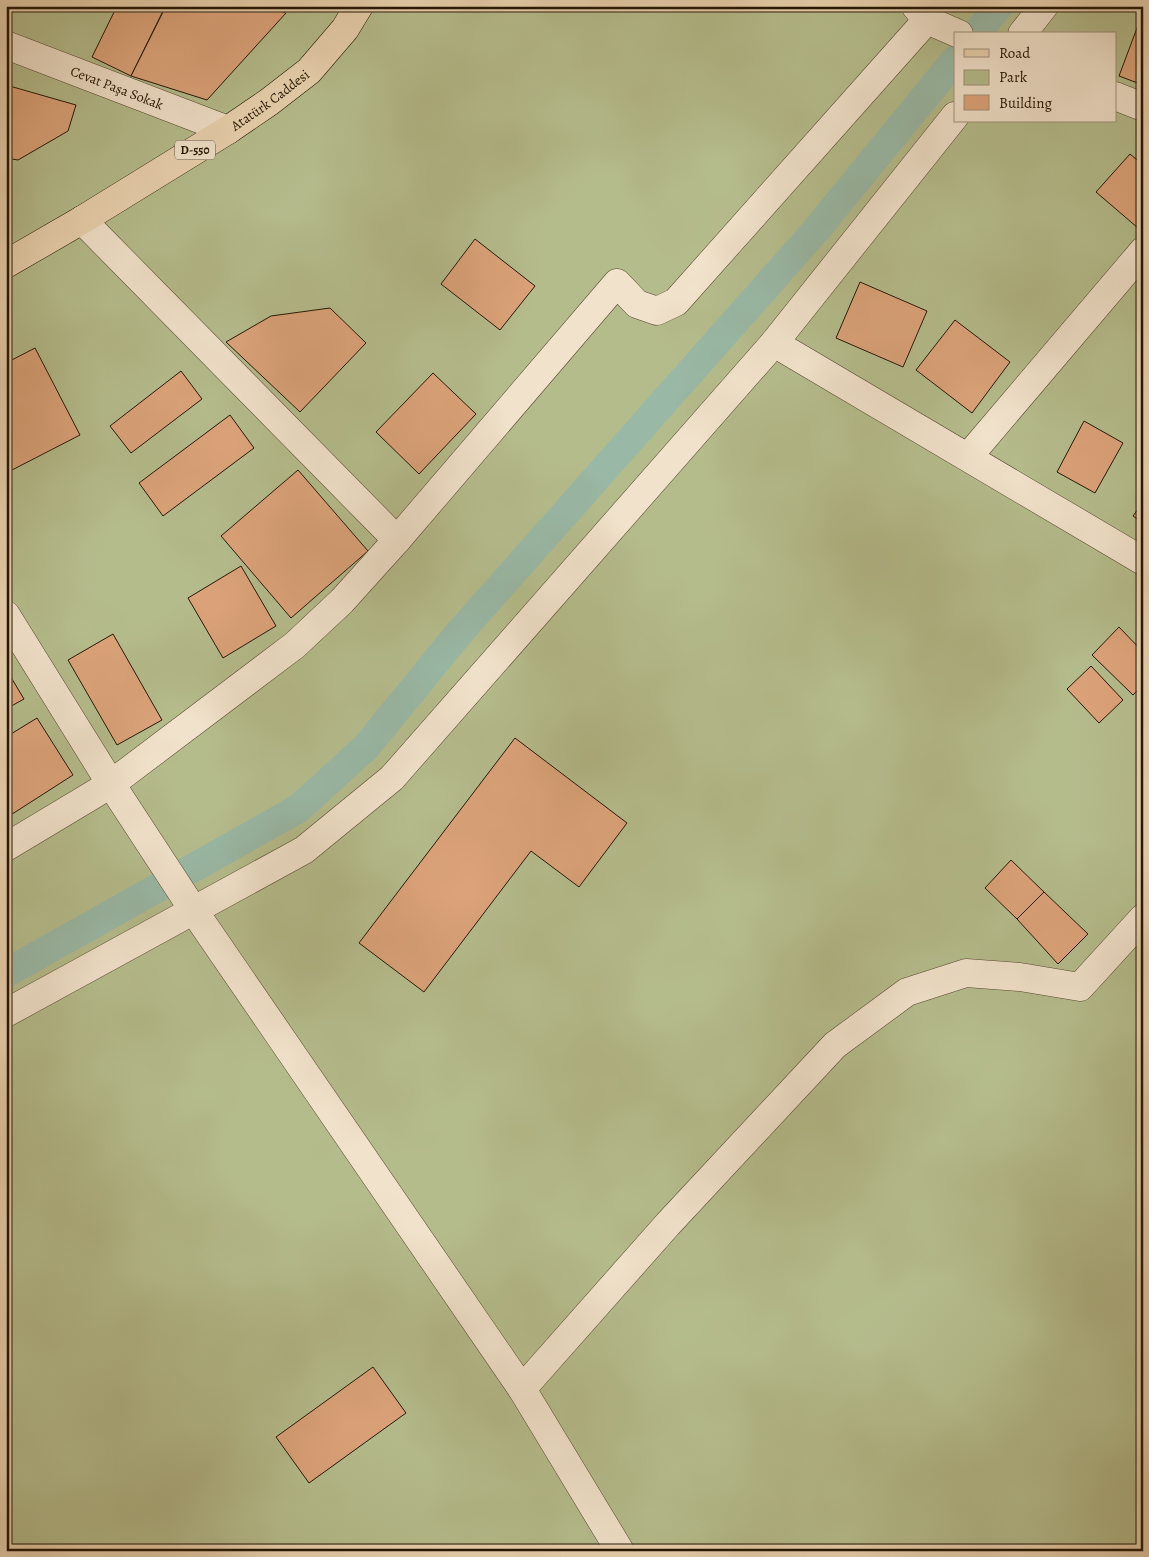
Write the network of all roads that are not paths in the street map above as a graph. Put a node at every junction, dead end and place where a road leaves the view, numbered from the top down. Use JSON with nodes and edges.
{"nodes":[{"id":1,"x":359,"y":6,"type":"edge"},
{"id":2,"x":1044,"y":6,"type":"edge"},
{"id":3,"x":921,"y":13,"type":"edge"},
{"id":4,"x":955,"y":32,"type":"edge"},
{"id":5,"x":1024,"y":32,"type":"edge"},
{"id":6,"x":6,"y":45,"type":"edge"},
{"id":7,"x":1116,"y":96,"type":"edge"},
{"id":8,"x":1143,"y":107,"type":"edge"},
{"id":9,"x":954,"y":117,"type":"edge"},
{"id":10,"x":228,"y":130,"type":"junction"},
{"id":11,"x":82,"y":220,"type":"junction"},
{"id":12,"x":1143,"y":251,"type":"edge"},
{"id":13,"x":6,"y":264,"type":"edge"},
{"id":14,"x":774,"y":342,"type":"junction"},
{"id":15,"x":968,"y":457,"type":"junction"},
{"id":16,"x":397,"y":540,"type":"junction"},
{"id":17,"x":1143,"y":561,"type":"edge"},
{"id":18,"x":6,"y":615,"type":"edge"},
{"id":19,"x":111,"y":784,"type":"junction"},
{"id":20,"x":6,"y":847,"type":"edge"},
{"id":21,"x":194,"y":911,"type":"junction"},
{"id":22,"x":1143,"y":918,"type":"edge"},
{"id":23,"x":6,"y":1013,"type":"edge"},
{"id":24,"x":522,"y":1389,"type":"junction"},
{"id":25,"x":620,"y":1551,"type":"edge"}],
"edges":[{"from":1,"to":10,"type":"main road","name":"Atatürk Caddesi","number":"D-550"},
{"from":2,"to":5,"type":"street"},
{"from":3,"to":4,"type":"street"},
{"from":3,"to":16,"type":"street"},
{"from":6,"to":10,"type":"street","name":"Cevat Paşa Sokak"},
{"from":7,"to":8,"type":"street"},
{"from":9,"to":14,"type":"street"},
{"from":10,"to":11,"type":"main road","name":"Atatürk Caddesi","number":"D-550"},
{"from":11,"to":13,"type":"main road","name":"Atatürk Caddesi","number":"D-550"},
{"from":11,"to":16,"type":"street"},
{"from":12,"to":15,"type":"street"},
{"from":14,"to":15,"type":"street"},
{"from":14,"to":21,"type":"street"},
{"from":15,"to":17,"type":"street"},
{"from":16,"to":19,"type":"street"},
{"from":18,"to":19,"type":"street"},
{"from":19,"to":20,"type":"street"},
{"from":19,"to":21,"type":"street"},
{"from":21,"to":23,"type":"street"},
{"from":21,"to":24,"type":"street"},
{"from":22,"to":24,"type":"street"},
{"from":24,"to":25,"type":"street"}]}
